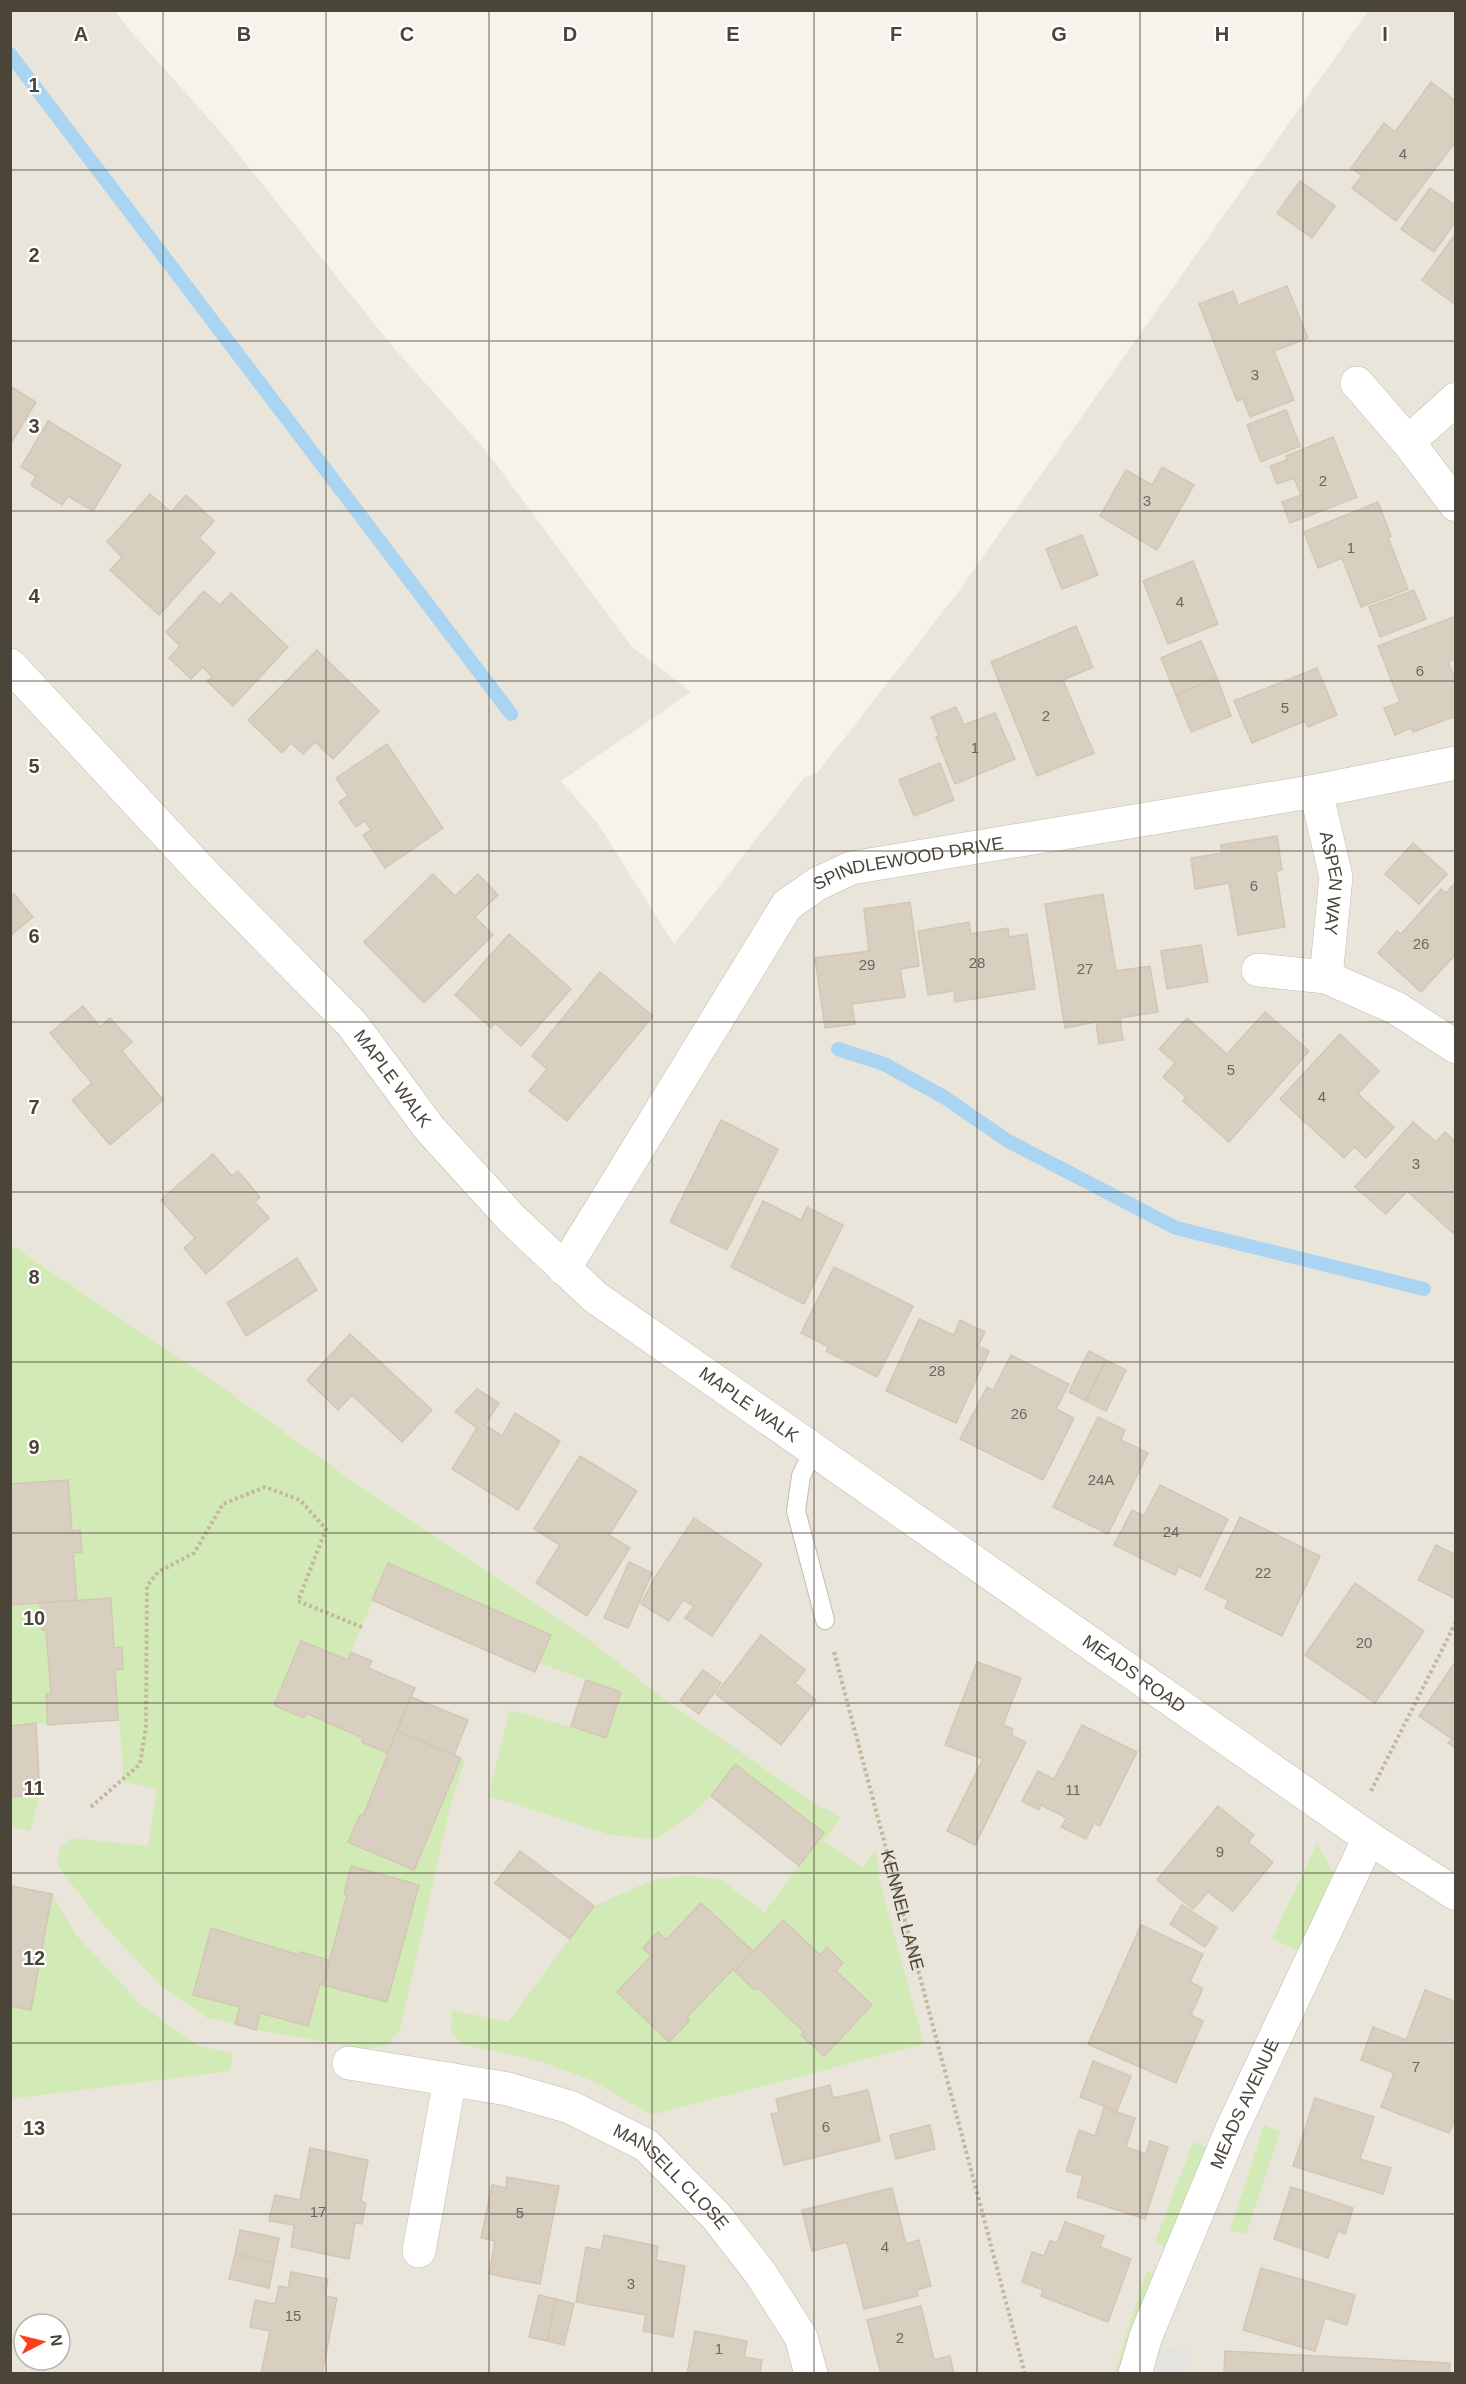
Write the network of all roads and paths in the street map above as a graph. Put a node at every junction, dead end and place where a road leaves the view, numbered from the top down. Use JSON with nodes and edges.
{"nodes":[{"id":1,"x":1357,"y":383,"type":"dead end"},
{"id":2,"x":1455,"y":399,"type":"edge"},
{"id":3,"x":1408,"y":442,"type":"junction"},
{"id":4,"x":1455,"y":505,"type":"edge"},
{"id":5,"x":10,"y":665,"type":"edge"},
{"id":6,"x":1455,"y":763,"type":"edge"},
{"id":7,"x":1316,"y":791,"type":"junction"},
{"id":8,"x":1258,"y":970,"type":"dead end"},
{"id":9,"x":1326,"y":977,"type":"junction"},
{"id":10,"x":1455,"y":1047,"type":"edge"},
{"id":11,"x":564,"y":1269,"type":"junction"},
{"id":12,"x":814,"y":1449,"type":"junction"},
{"id":13,"x":825,"y":1620,"type":"joint"},
{"id":14,"x":1455,"y":1622,"type":"edge"},
{"id":15,"x":363,"y":1628,"type":"dead end"},
{"id":16,"x":91,"y":1807,"type":"dead end"},
{"id":17,"x":1369,"y":1838,"type":"junction"},
{"id":18,"x":1455,"y":1894,"type":"edge"},
{"id":19,"x":349,"y":2063,"type":"dead end"},
{"id":20,"x":450,"y":2079,"type":"junction"},
{"id":21,"x":418,"y":2251,"type":"dead end"},
{"id":22,"x":811,"y":2373,"type":"edge"},
{"id":23,"x":1024,"y":2373,"type":"edge"},
{"id":24,"x":1135,"y":2373,"type":"edge"}],
"edges":[{"from":1,"to":3,"type":"street"},
{"from":2,"to":3,"type":"street"},
{"from":3,"to":4,"type":"street"},
{"from":5,"to":11,"type":"street","name":"MAPLE WALK"},
{"from":6,"to":7,"type":"street","name":"SPINDLEWOOD DRIVE"},
{"from":7,"to":9,"type":"street","name":"ASPEN WAY"},
{"from":7,"to":11,"type":"street","name":"SPINDLEWOOD DRIVE"},
{"from":8,"to":9,"type":"street"},
{"from":9,"to":10,"type":"street"},
{"from":11,"to":12,"type":"street","name":"MAPLE WALK"},
{"from":12,"to":13,"type":"lane"},
{"from":12,"to":17,"type":"street","name":"MEADS ROAD"},
{"from":13,"to":23,"type":"path","name":"KENNEL LANE"},
{"from":14,"to":17,"type":"path"},
{"from":15,"to":16,"type":"path"},
{"from":17,"to":18,"type":"street","name":"MEADS ROAD"},
{"from":17,"to":24,"type":"street","name":"MEADS AVENUE"},
{"from":19,"to":20,"type":"street","name":"MANSELL CLOSE"},
{"from":20,"to":21,"type":"street"},
{"from":20,"to":22,"type":"street","name":"MANSELL CLOSE"}]}
